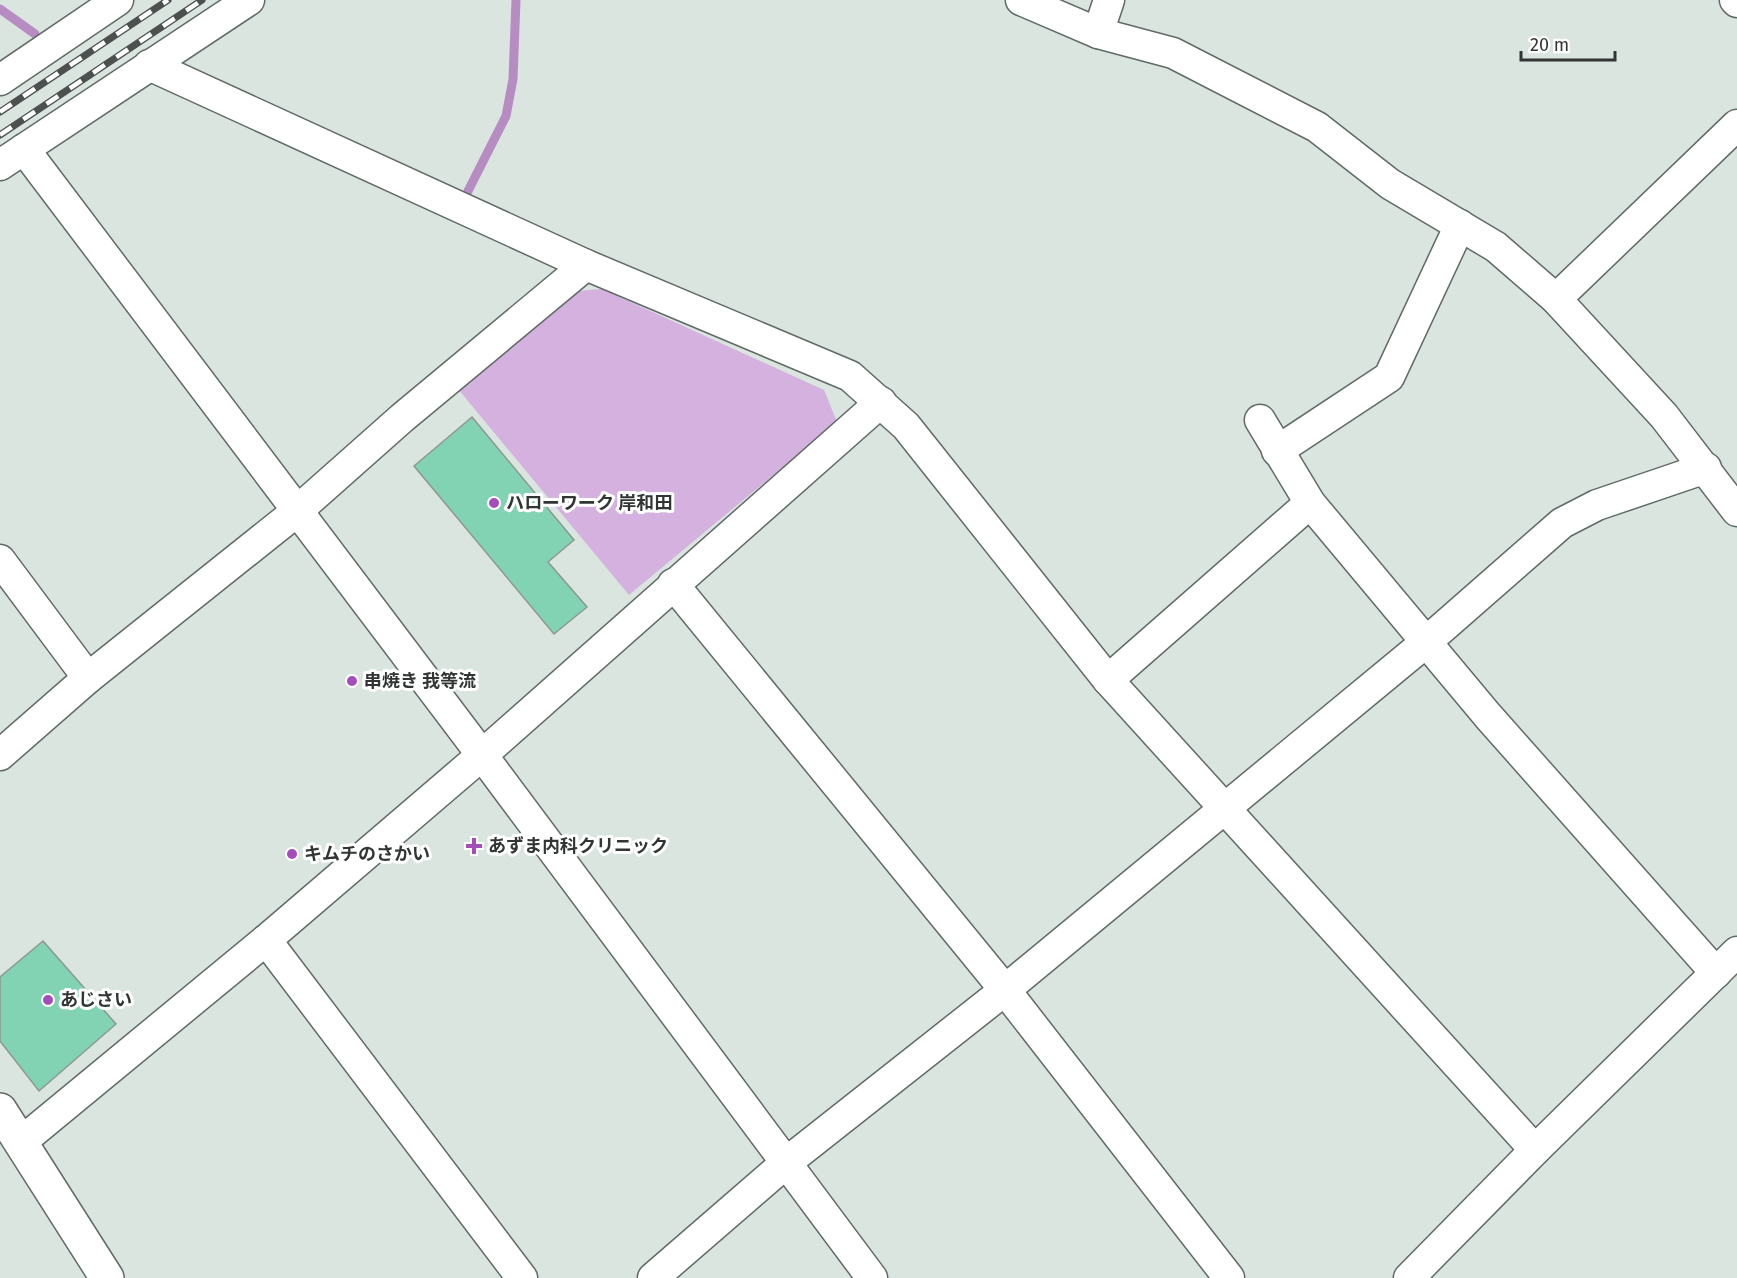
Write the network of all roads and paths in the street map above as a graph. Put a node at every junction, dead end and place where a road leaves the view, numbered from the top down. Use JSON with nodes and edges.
{"nodes":[{"id":1,"x":117,"y":0,"type":"edge"},
{"id":2,"x":249,"y":0,"type":"edge"},
{"id":3,"x":1021,"y":0,"type":"edge"},
{"id":4,"x":1109,"y":0,"type":"edge"},
{"id":5,"x":1098,"y":33,"type":"junction"},
{"id":6,"x":149,"y":65,"type":"junction"},
{"id":7,"x":0,"y":80,"type":"edge"},
{"id":8,"x":1737,"y":125,"type":"edge"},
{"id":9,"x":12,"y":157,"type":"edge"},
{"id":10,"x":1460,"y":225,"type":"junction"},
{"id":11,"x":586,"y":265,"type":"junction"},
{"id":12,"x":1556,"y":299,"type":"junction"},
{"id":13,"x":881,"y":402,"type":"junction"},
{"id":14,"x":1260,"y":420,"type":"dead end"},
{"id":15,"x":1276,"y":451,"type":"junction"},
{"id":16,"x":1706,"y":468,"type":"junction"},
{"id":17,"x":1310,"y":503,"type":"junction"},
{"id":18,"x":1737,"y":511,"type":"edge"},
{"id":19,"x":296,"y":512,"type":"junction"},
{"id":20,"x":0,"y":560,"type":"edge"},
{"id":21,"x":673,"y":584,"type":"junction"},
{"id":22,"x":1425,"y":643,"type":"junction"},
{"id":23,"x":87,"y":678,"type":"junction"},
{"id":24,"x":1108,"y":680,"type":"junction"},
{"id":25,"x":0,"y":755,"type":"edge"},
{"id":26,"x":482,"y":755,"type":"junction"},
{"id":27,"x":1224,"y":806,"type":"junction"},
{"id":28,"x":266,"y":940,"type":"junction"},
{"id":29,"x":1727,"y":963,"type":"edge"},
{"id":30,"x":1005,"y":990,"type":"junction"},
{"id":31,"x":0,"y":1110,"type":"edge"},
{"id":32,"x":21,"y":1142,"type":"junction"},
{"id":33,"x":1535,"y":1150,"type":"junction"},
{"id":34,"x":787,"y":1162,"type":"junction"},
{"id":35,"x":107,"y":1278,"type":"edge"},
{"id":36,"x":522,"y":1278,"type":"edge"},
{"id":37,"x":653,"y":1278,"type":"edge"},
{"id":38,"x":872,"y":1278,"type":"edge"},
{"id":39,"x":1229,"y":1278,"type":"edge"},
{"id":40,"x":1409,"y":1278,"type":"edge"}],
"edges":[{"from":1,"to":7,"type":"street"},
{"from":2,"to":6,"type":"street"},
{"from":3,"to":5,"type":"street"},
{"from":4,"to":5,"type":"street"},
{"from":5,"to":10,"type":"street"},
{"from":6,"to":9,"type":"street"},
{"from":6,"to":11,"type":"street"},
{"from":8,"to":12,"type":"street"},
{"from":9,"to":19,"type":"street"},
{"from":10,"to":12,"type":"street"},
{"from":10,"to":15,"type":"street"},
{"from":11,"to":13,"type":"street"},
{"from":11,"to":19,"type":"street"},
{"from":12,"to":16,"type":"street"},
{"from":13,"to":21,"type":"street"},
{"from":13,"to":24,"type":"street"},
{"from":14,"to":15,"type":"street"},
{"from":15,"to":17,"type":"street"},
{"from":16,"to":18,"type":"street"},
{"from":16,"to":22,"type":"street"},
{"from":17,"to":22,"type":"street"},
{"from":17,"to":24,"type":"street"},
{"from":19,"to":23,"type":"street"},
{"from":19,"to":26,"type":"street"},
{"from":20,"to":23,"type":"street"},
{"from":21,"to":26,"type":"street"},
{"from":21,"to":30,"type":"street"},
{"from":22,"to":27,"type":"street"},
{"from":22,"to":29,"type":"street"},
{"from":23,"to":25,"type":"street"},
{"from":24,"to":27,"type":"street"},
{"from":26,"to":28,"type":"street"},
{"from":26,"to":34,"type":"street"},
{"from":27,"to":30,"type":"street"},
{"from":27,"to":33,"type":"street"},
{"from":28,"to":32,"type":"street"},
{"from":28,"to":36,"type":"street"},
{"from":29,"to":33,"type":"street"},
{"from":30,"to":34,"type":"street"},
{"from":30,"to":39,"type":"street"},
{"from":31,"to":32,"type":"street"},
{"from":32,"to":35,"type":"street"},
{"from":33,"to":40,"type":"street"},
{"from":34,"to":37,"type":"street"},
{"from":34,"to":38,"type":"street"}]}
